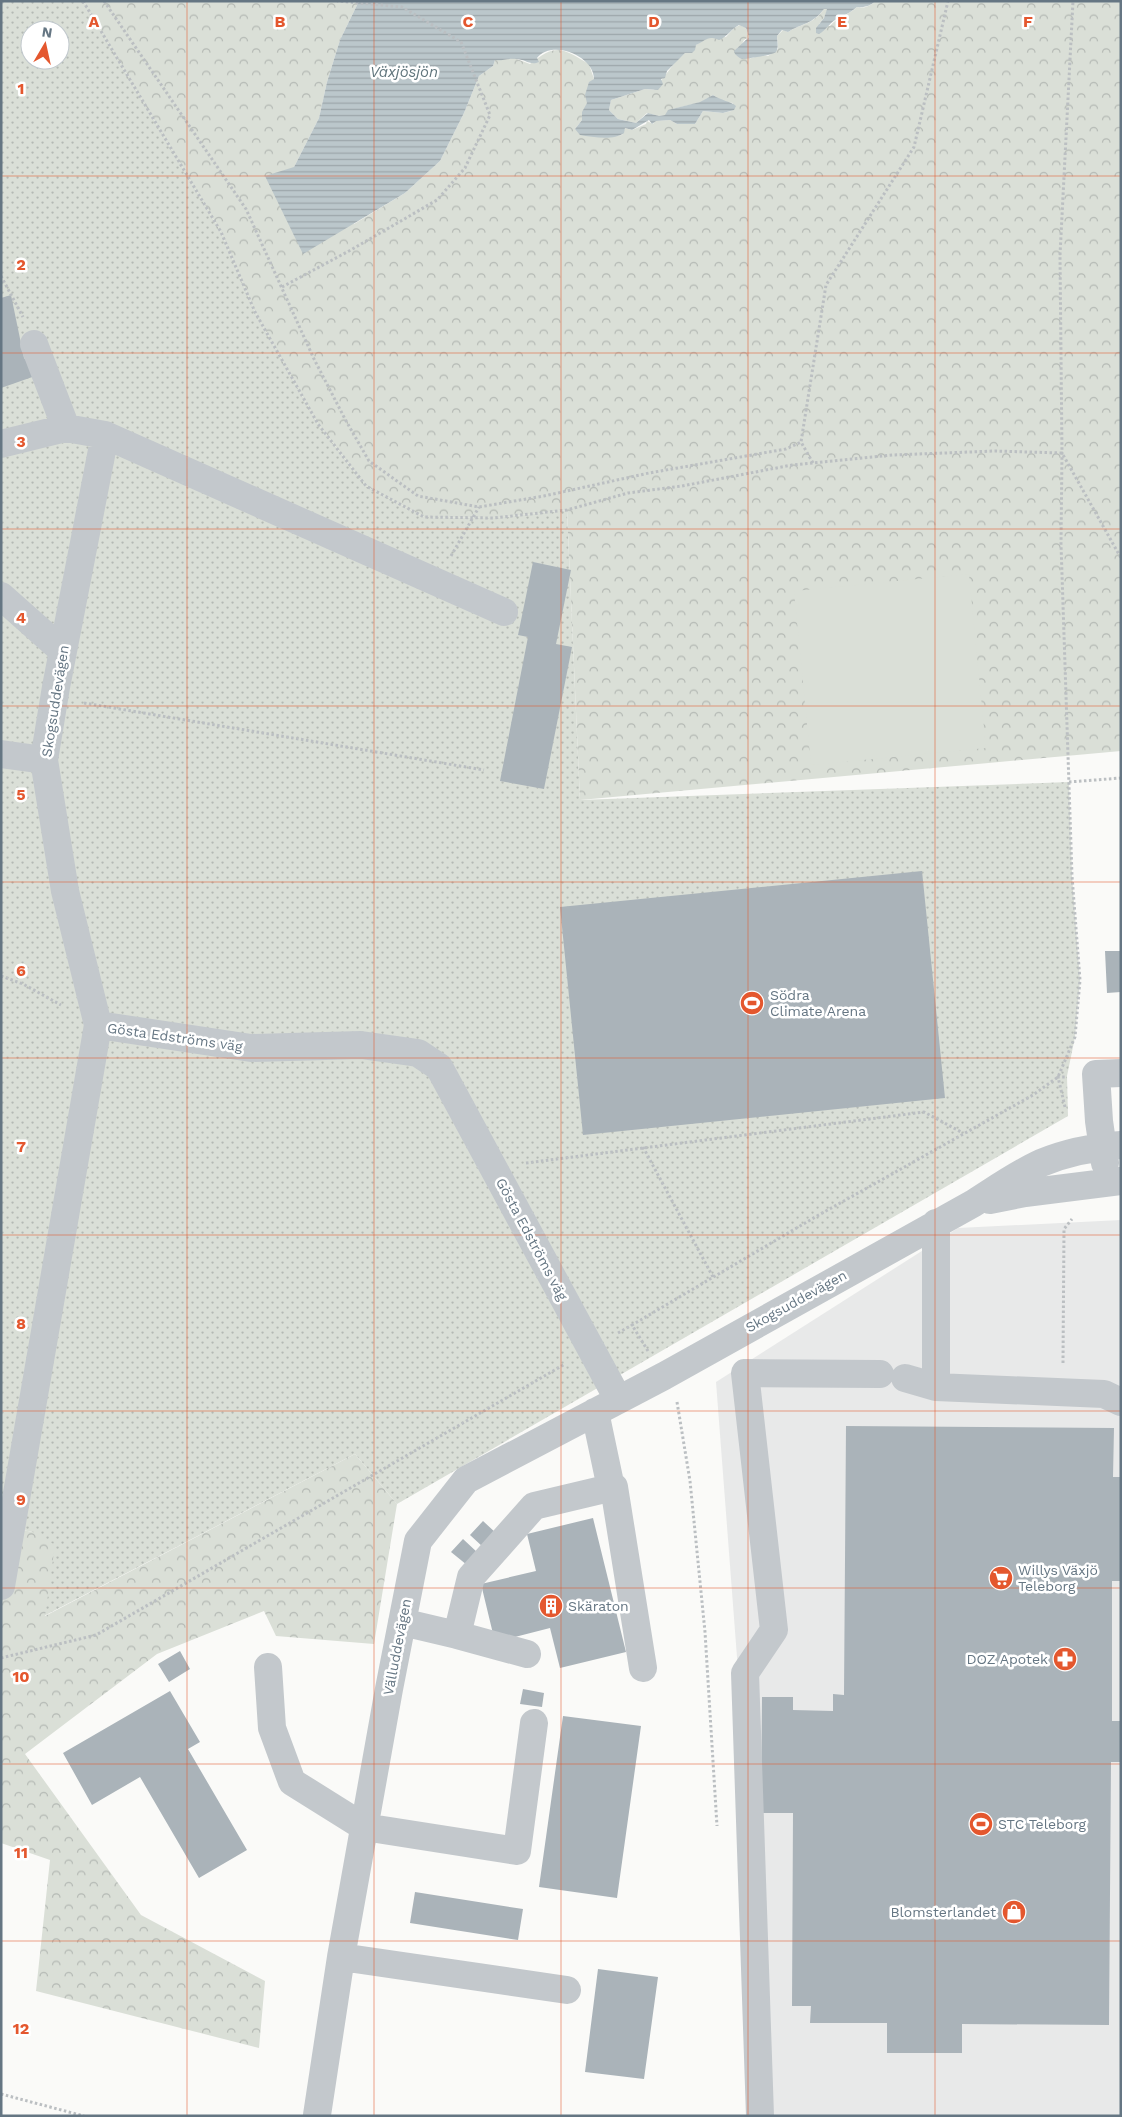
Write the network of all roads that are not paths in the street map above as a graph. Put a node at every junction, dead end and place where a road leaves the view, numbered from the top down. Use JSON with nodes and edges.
{"nodes":[{"id":1,"x":34,"y":344,"type":"road end"},
{"id":2,"x":66,"y":428,"type":"junction"},
{"id":3,"x":105,"y":436,"type":"junction"},
{"id":4,"x":1,"y":444,"type":"edge"},
{"id":5,"x":1,"y":596,"type":"edge"},
{"id":6,"x":504,"y":612,"type":"dead end"},
{"id":7,"x":63,"y":651,"type":"junction"},
{"id":8,"x":1,"y":754,"type":"edge"},
{"id":9,"x":44,"y":760,"type":"junction"},
{"id":10,"x":98,"y":1026,"type":"junction"},
{"id":11,"x":1121,"y":1073,"type":"edge"},
{"id":12,"x":1111,"y":1146,"type":"edge"},
{"id":13,"x":1115,"y":1181,"type":"edge"},
{"id":14,"x":974,"y":1203,"type":"junction"},
{"id":15,"x":936,"y":1223,"type":"junction"},
{"id":16,"x":718,"y":1345,"type":"junction"},
{"id":17,"x":745,"y":1372,"type":"junction"},
{"id":18,"x":936,"y":1387,"type":"junction"},
{"id":19,"x":1121,"y":1402,"type":"edge"},
{"id":20,"x":606,"y":1405,"type":"junction"},
{"id":21,"x":611,"y":1488,"type":"junction"},
{"id":22,"x":1,"y":1586,"type":"edge"},
{"id":23,"x":402,"y":1622,"type":"junction"},
{"id":24,"x":457,"y":1636,"type":"junction"},
{"id":25,"x":527,"y":1654,"type":"dead end"},
{"id":26,"x":268,"y":1667,"type":"dead end"},
{"id":27,"x":643,"y":1668,"type":"dead end"},
{"id":28,"x":534,"y":1723,"type":"dead end"},
{"id":29,"x":364,"y":1826,"type":"junction"},
{"id":30,"x":341,"y":1957,"type":"junction"},
{"id":31,"x":567,"y":1990,"type":"dead end"},
{"id":32,"x":318,"y":2115,"type":"edge"},
{"id":33,"x":760,"y":2116,"type":"edge"}],
"edges":[{"from":1,"to":2,"type":"street"},
{"from":2,"to":3,"type":"street"},
{"from":2,"to":4,"type":"street"},
{"from":3,"to":6,"type":"street"},
{"from":3,"to":7,"type":"street","name":"Skogsuddevägen"},
{"from":5,"to":7,"type":"street"},
{"from":7,"to":9,"type":"street","name":"Skogsuddevägen"},
{"from":8,"to":9,"type":"street"},
{"from":9,"to":10,"type":"street","name":"Skogsuddevägen"},
{"from":10,"to":20,"type":"street","name":"Gösta Edströms väg"},
{"from":10,"to":22,"type":"street","name":"Gösta Edströms väg"},
{"from":11,"to":12,"type":"street"},
{"from":12,"to":13,"type":"street"},
{"from":12,"to":14,"type":"street","name":"Skogsuddevägen"},
{"from":13,"to":14,"type":"street","name":"Skogsuddevägen"},
{"from":14,"to":15,"type":"street","name":"Skogsuddevägen"},
{"from":15,"to":16,"type":"street","name":"Skogsuddevägen"},
{"from":15,"to":18,"type":"street"},
{"from":16,"to":17,"type":"street"},
{"from":16,"to":20,"type":"street","name":"Skogsuddevägen"},
{"from":17,"to":18,"type":"street"},
{"from":17,"to":33,"type":"street"},
{"from":18,"to":19,"type":"street"},
{"from":20,"to":21,"type":"street","name":"Gösta Edströms väg"},
{"from":20,"to":23,"type":"street","name":"Välluddevägen"},
{"from":21,"to":24,"type":"street"},
{"from":21,"to":27,"type":"street","name":"Gösta Edströms väg"},
{"from":23,"to":24,"type":"street"},
{"from":23,"to":29,"type":"street","name":"Välluddevägen"},
{"from":24,"to":25,"type":"street"},
{"from":26,"to":29,"type":"street"},
{"from":28,"to":29,"type":"street"},
{"from":29,"to":30,"type":"street","name":"Välluddevägen"},
{"from":30,"to":31,"type":"street"},
{"from":30,"to":32,"type":"street","name":"Välluddevägen"}]}
